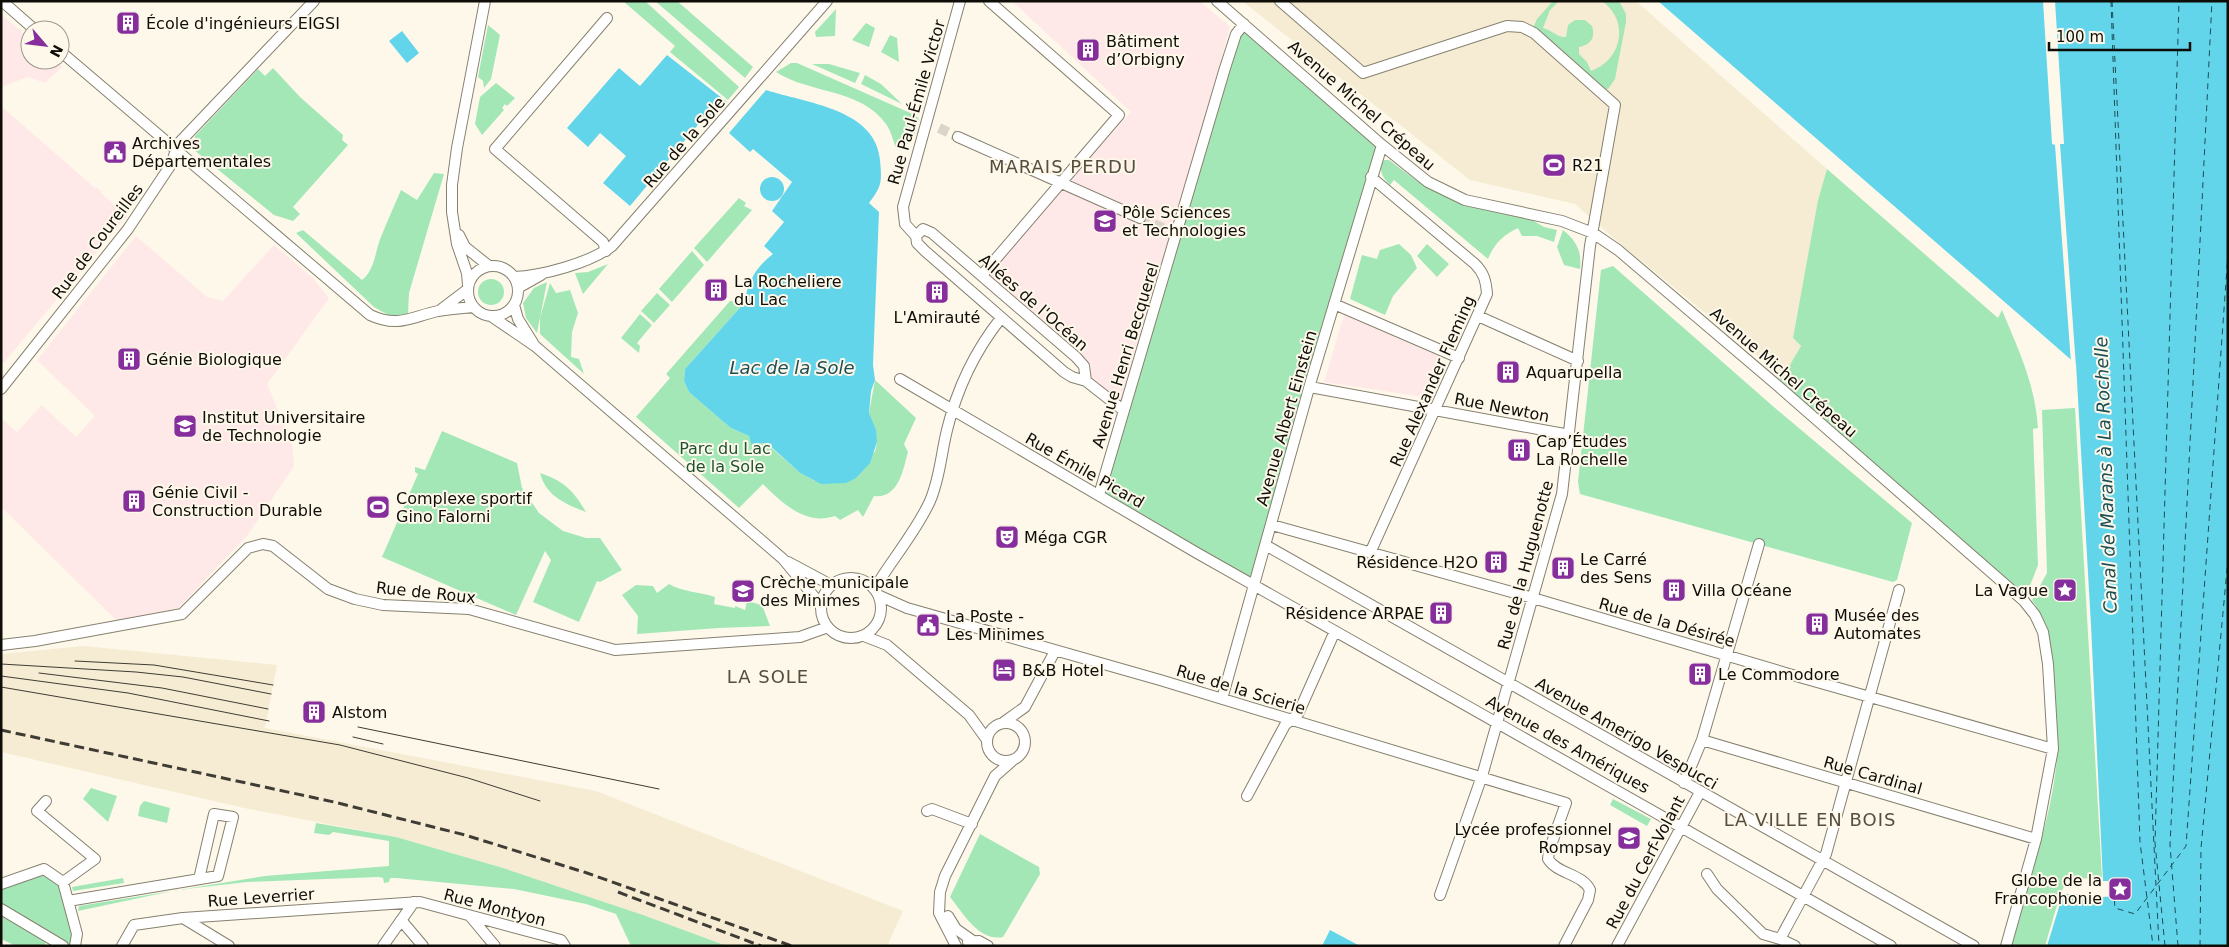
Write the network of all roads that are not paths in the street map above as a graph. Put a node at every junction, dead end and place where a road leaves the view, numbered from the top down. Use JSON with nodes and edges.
{"nodes":[{"id":1,"x":2,"y":1,"type":"edge"},
{"id":2,"x":314,"y":1,"type":"edge"},
{"id":3,"x":485,"y":1,"type":"edge"},
{"id":4,"x":827,"y":1,"type":"edge"},
{"id":5,"x":960,"y":1,"type":"edge"},
{"id":6,"x":989,"y":1,"type":"edge"},
{"id":7,"x":1217,"y":1,"type":"edge"},
{"id":8,"x":1280,"y":1,"type":"edge"},
{"id":9,"x":607,"y":18,"type":"dead end"},
{"id":10,"x":24,"y":20,"type":"edge"},
{"id":11,"x":1244,"y":24,"type":"junction"},
{"id":12,"x":70,"y":60,"type":"edge"},
{"id":13,"x":958,"y":136,"type":"tunnel mouth"},
{"id":14,"x":1382,"y":145,"type":"junction"},
{"id":15,"x":175,"y":150,"type":"junction"},
{"id":16,"x":1371,"y":177,"type":"junction"},
{"id":17,"x":1060,"y":182,"type":"junction"},
{"id":18,"x":1140,"y":218,"type":"tunnel mouth"},
{"id":19,"x":454,"y":223,"type":"junction"},
{"id":20,"x":918,"y":233,"type":"junction"},
{"id":21,"x":1593,"y":233,"type":"junction"},
{"id":22,"x":606,"y":251,"type":"junction"},
{"id":23,"x":489,"y":266,"type":"junction"},
{"id":24,"x":544,"y":273,"type":"junction"},
{"id":25,"x":982,"y":275,"type":"junction"},
{"id":26,"x":514,"y":277,"type":"junction"},
{"id":27,"x":468,"y":287,"type":"junction"},
{"id":28,"x":518,"y":288,"type":"junction"},
{"id":29,"x":514,"y":304,"type":"junction"},
{"id":30,"x":1334,"y":304,"type":"junction"},
{"id":31,"x":474,"y":307,"type":"junction"},
{"id":32,"x":439,"y":311,"type":"junction"},
{"id":33,"x":491,"y":316,"type":"junction"},
{"id":34,"x":1478,"y":316,"type":"junction"},
{"id":35,"x":1001,"y":318,"type":"junction"},
{"id":36,"x":535,"y":346,"type":"junction"},
{"id":37,"x":1459,"y":358,"type":"junction"},
{"id":38,"x":1578,"y":361,"type":"junction"},
{"id":39,"x":900,"y":379,"type":"dead end"},
{"id":40,"x":1086,"y":380,"type":"junction"},
{"id":41,"x":1310,"y":387,"type":"junction"},
{"id":42,"x":1,"y":389,"type":"edge"},
{"id":43,"x":1436,"y":409,"type":"junction"},
{"id":44,"x":952,"y":410,"type":"junction"},
{"id":45,"x":1123,"y":410,"type":"junction"},
{"id":46,"x":1570,"y":435,"type":"junction"},
{"id":47,"x":1099,"y":495,"type":"junction"},
{"id":48,"x":1272,"y":525,"type":"junction"},
{"id":49,"x":1759,"y":544,"type":"dead end"},
{"id":50,"x":1266,"y":546,"type":"junction"},
{"id":51,"x":1370,"y":553,"type":"junction"},
{"id":52,"x":783,"y":559,"type":"junction"},
{"id":53,"x":887,"y":568,"type":"junction"},
{"id":54,"x":864,"y":580,"type":"junction"},
{"id":55,"x":831,"y":584,"type":"junction"},
{"id":56,"x":1255,"y":585,"type":"junction"},
{"id":57,"x":1899,"y":590,"type":"dead end"},
{"id":58,"x":877,"y":592,"type":"junction"},
{"id":59,"x":1533,"y":598,"type":"junction"},
{"id":60,"x":821,"y":605,"type":"junction"},
{"id":61,"x":907,"y":608,"type":"junction"},
{"id":62,"x":882,"y":611,"type":"junction"},
{"id":63,"x":822,"y":616,"type":"junction"},
{"id":64,"x":877,"y":624,"type":"junction"},
{"id":65,"x":828,"y":627,"type":"junction"},
{"id":66,"x":1335,"y":631,"type":"junction"},
{"id":67,"x":864,"y":636,"type":"junction"},
{"id":68,"x":800,"y":637,"type":"junction"},
{"id":69,"x":1,"y":645,"type":"edge"},
{"id":70,"x":888,"y":645,"type":"junction"},
{"id":71,"x":1055,"y":651,"type":"junction"},
{"id":72,"x":1726,"y":655,"type":"junction"},
{"id":73,"x":1508,"y":683,"type":"junction"},
{"id":74,"x":1868,"y":697,"type":"junction"},
{"id":75,"x":1222,"y":699,"type":"junction"},
{"id":76,"x":1025,"y":707,"type":"junction"},
{"id":77,"x":969,"y":715,"type":"junction"},
{"id":78,"x":1291,"y":720,"type":"junction"},
{"id":79,"x":1498,"y":722,"type":"junction"},
{"id":80,"x":1000,"y":724,"type":"junction"},
{"id":81,"x":1024,"y":733,"type":"junction"},
{"id":82,"x":987,"y":740,"type":"junction"},
{"id":83,"x":1702,"y":740,"type":"junction"},
{"id":84,"x":2053,"y":749,"type":"junction"},
{"id":85,"x":989,"y":751,"type":"junction"},
{"id":86,"x":1012,"y":761,"type":"junction"},
{"id":87,"x":1482,"y":776,"type":"junction"},
{"id":88,"x":1844,"y":782,"type":"junction"},
{"id":89,"x":1684,"y":783,"type":"junction"},
{"id":90,"x":988,"y":790,"type":"junction"},
{"id":91,"x":1700,"y":792,"type":"junction"},
{"id":92,"x":1247,"y":796,"type":"dead end"},
{"id":93,"x":46,"y":801,"type":"dead end"},
{"id":94,"x":926,"y":810,"type":"dead end"},
{"id":95,"x":972,"y":824,"type":"junction"},
{"id":96,"x":1682,"y":826,"type":"junction"},
{"id":97,"x":2036,"y":839,"type":"junction"},
{"id":98,"x":1822,"y":861,"type":"junction"},
{"id":99,"x":1707,"y":874,"type":"dead end"},
{"id":100,"x":199,"y":879,"type":"junction"},
{"id":101,"x":63,"y":882,"type":"junction"},
{"id":102,"x":1,"y":884,"type":"edge"},
{"id":103,"x":1440,"y":895,"type":"dead end"},
{"id":104,"x":1803,"y":896,"type":"junction"},
{"id":105,"x":940,"y":897,"type":"junction"},
{"id":106,"x":68,"y":901,"type":"junction"},
{"id":107,"x":414,"y":902,"type":"junction"},
{"id":108,"x":400,"y":903,"type":"junction"},
{"id":109,"x":1,"y":909,"type":"edge"},
{"id":110,"x":209,"y":916,"type":"junction"},
{"id":111,"x":470,"y":916,"type":"junction"},
{"id":112,"x":404,"y":917,"type":"junction"},
{"id":113,"x":183,"y":918,"type":"junction"},
{"id":114,"x":492,"y":922,"type":"junction"},
{"id":115,"x":206,"y":931,"type":"junction"},
{"id":116,"x":482,"y":931,"type":"junction"},
{"id":117,"x":1780,"y":939,"type":"junction"},
{"id":118,"x":973,"y":941,"type":"junction"},
{"id":119,"x":63,"y":946,"type":"edge"},
{"id":120,"x":76,"y":946,"type":"edge"},
{"id":121,"x":122,"y":946,"type":"edge"},
{"id":122,"x":230,"y":946,"type":"edge"},
{"id":123,"x":383,"y":946,"type":"edge"},
{"id":124,"x":423,"y":946,"type":"edge"},
{"id":125,"x":495,"y":946,"type":"edge"},
{"id":126,"x":565,"y":946,"type":"edge"},
{"id":127,"x":956,"y":946,"type":"edge"},
{"id":128,"x":962,"y":946,"type":"edge"},
{"id":129,"x":988,"y":946,"type":"edge"},
{"id":130,"x":1564,"y":946,"type":"edge"},
{"id":131,"x":1617,"y":946,"type":"edge"},
{"id":132,"x":1795,"y":946,"type":"edge"},
{"id":133,"x":1891,"y":946,"type":"edge"},
{"id":134,"x":1974,"y":946,"type":"edge"},
{"id":135,"x":2006,"y":946,"type":"edge"}],
"edges":[{"from":1,"to":10,"type":"street"},
{"from":2,"to":15,"type":"street","name":"Rue de Coureilles"},
{"from":3,"to":19,"type":"street"},
{"from":4,"to":22,"type":"street","name":"Rue de la Sole"},
{"from":5,"to":20,"type":"street","name":"Rue Paul-Émile Victor"},
{"from":6,"to":17,"type":"street"},
{"from":7,"to":11,"type":"street","name":"Avenue Michel Crépeau"},
{"from":8,"to":21,"type":"street","name":"Rue de la Huguenotte"},
{"from":9,"to":22,"type":"street"},
{"from":11,"to":14,"type":"street","name":"Avenue Michel Crépeau"},
{"from":11,"to":45,"type":"street","name":"Avenue Henri Becquerel"},
{"from":12,"to":15,"type":"street"},
{"from":13,"to":17,"type":"street"},
{"from":14,"to":16,"type":"street","name":"Avenue Albert Einstein"},
{"from":14,"to":21,"type":"street","name":"Avenue Michel Crépeau"},
{"from":15,"to":32,"type":"street"},
{"from":15,"to":42,"type":"street","name":"Rue de Coureilles"},
{"from":16,"to":30,"type":"street","name":"Avenue Albert Einstein"},
{"from":16,"to":34,"type":"street","name":"Rue Alexander Fleming"},
{"from":17,"to":18,"type":"street"},
{"from":17,"to":25,"type":"street"},
{"from":19,"to":23,"type":"street"},
{"from":19,"to":27,"type":"street"},
{"from":20,"to":25,"type":"street","name":"Allées de l'Océan"},
{"from":20,"to":35,"type":"street","name":"Allées de l'Océan"},
{"from":21,"to":38,"type":"street","name":"Rue de la Huguenotte"},
{"from":21,"to":84,"type":"street","name":"Avenue Michel Crépeau"},
{"from":22,"to":24,"type":"street","name":"Rue de la Sole"},
{"from":23,"to":26,"type":"street"},
{"from":23,"to":27,"type":"street"},
{"from":24,"to":26,"type":"street","name":"Rue de la Sole"},
{"from":24,"to":28,"type":"street","name":"Rue de la Sole"},
{"from":25,"to":40,"type":"street","name":"Allées de l'Océan"},
{"from":26,"to":28,"type":"street"},
{"from":27,"to":31,"type":"street"},
{"from":27,"to":32,"type":"street"},
{"from":28,"to":29,"type":"street"},
{"from":29,"to":33,"type":"street"},
{"from":29,"to":36,"type":"street"},
{"from":30,"to":37,"type":"street"},
{"from":30,"to":41,"type":"street","name":"Avenue Albert Einstein"},
{"from":31,"to":32,"type":"street"},
{"from":31,"to":33,"type":"street"},
{"from":33,"to":36,"type":"street"},
{"from":34,"to":37,"type":"street","name":"Rue Alexander Fleming"},
{"from":34,"to":38,"type":"street"},
{"from":35,"to":40,"type":"street","name":"Allées de l'Océan"},
{"from":35,"to":44,"type":"street"},
{"from":36,"to":52,"type":"street"},
{"from":37,"to":43,"type":"street","name":"Rue Alexander Fleming"},
{"from":38,"to":46,"type":"street","name":"Rue de la Huguenotte"},
{"from":39,"to":44,"type":"street","name":"Rue Émile Picard"},
{"from":40,"to":45,"type":"street"},
{"from":41,"to":43,"type":"street","name":"Rue Newton"},
{"from":41,"to":48,"type":"street","name":"Avenue Albert Einstein"},
{"from":43,"to":46,"type":"street","name":"Rue Newton"},
{"from":43,"to":51,"type":"street","name":"Rue Alexander Fleming"},
{"from":44,"to":47,"type":"street","name":"Rue Émile Picard"},
{"from":44,"to":53,"type":"street"},
{"from":45,"to":47,"type":"street","name":"Avenue Henri Becquerel"},
{"from":46,"to":59,"type":"street","name":"Rue de la Huguenotte"},
{"from":47,"to":56,"type":"street","name":"Rue Émile Picard"},
{"from":48,"to":50,"type":"street","name":"Avenue Albert Einstein"},
{"from":48,"to":51,"type":"street","name":"Rue de la Désirée"},
{"from":49,"to":72,"type":"street","name":"Rue du Cerf-Volant"},
{"from":50,"to":56,"type":"street","name":"Avenue Albert Einstein"},
{"from":50,"to":73,"type":"street","name":"Avenue Amerigo Vespucci"},
{"from":51,"to":59,"type":"street","name":"Rue de la Désirée"},
{"from":52,"to":55,"type":"street"},
{"from":52,"to":60,"type":"street"},
{"from":53,"to":54,"type":"street"},
{"from":53,"to":58,"type":"street"},
{"from":54,"to":55,"type":"street"},
{"from":54,"to":58,"type":"street"},
{"from":55,"to":60,"type":"street"},
{"from":56,"to":66,"type":"street","name":"Avenue des Amériques"},
{"from":56,"to":75,"type":"street","name":"Avenue Albert Einstein"},
{"from":57,"to":74,"type":"street"},
{"from":58,"to":61,"type":"street","name":"Rue de la Scierie"},
{"from":58,"to":62,"type":"street"},
{"from":59,"to":72,"type":"street","name":"Rue de la Désirée"},
{"from":59,"to":73,"type":"street","name":"Rue de la Huguenotte"},
{"from":60,"to":63,"type":"street"},
{"from":61,"to":62,"type":"street","name":"Rue de la Scierie"},
{"from":61,"to":71,"type":"street","name":"Rue de la Scierie"},
{"from":62,"to":64,"type":"street"},
{"from":63,"to":65,"type":"street"},
{"from":63,"to":68,"type":"street"},
{"from":64,"to":67,"type":"street"},
{"from":64,"to":70,"type":"street"},
{"from":65,"to":67,"type":"street"},
{"from":65,"to":68,"type":"street","name":"Rue de Roux"},
{"from":66,"to":78,"type":"street"},
{"from":66,"to":79,"type":"street","name":"Avenue des Amériques"},
{"from":67,"to":70,"type":"street"},
{"from":68,"to":69,"type":"street","name":"Rue de Roux"},
{"from":70,"to":77,"type":"street"},
{"from":71,"to":75,"type":"street","name":"Rue de la Scierie"},
{"from":71,"to":76,"type":"street"},
{"from":72,"to":74,"type":"street","name":"Rue de la Désirée"},
{"from":72,"to":83,"type":"street","name":"Rue du Cerf-Volant"},
{"from":73,"to":79,"type":"street","name":"Rue de la Huguenotte"},
{"from":73,"to":89,"type":"street","name":"Avenue Amerigo Vespucci"},
{"from":74,"to":84,"type":"street","name":"Rue de la Désirée"},
{"from":74,"to":88,"type":"street"},
{"from":75,"to":78,"type":"street","name":"Rue de la Scierie"},
{"from":76,"to":80,"type":"street"},
{"from":76,"to":81,"type":"street"},
{"from":77,"to":80,"type":"street"},
{"from":77,"to":82,"type":"street"},
{"from":78,"to":87,"type":"street","name":"Rue de la Scierie"},
{"from":78,"to":92,"type":"street"},
{"from":79,"to":87,"type":"street","name":"Rue de la Huguenotte"},
{"from":79,"to":96,"type":"street","name":"Avenue des Amériques"},
{"from":80,"to":81,"type":"street"},
{"from":80,"to":82,"type":"street"},
{"from":81,"to":86,"type":"street"},
{"from":82,"to":85,"type":"street"},
{"from":83,"to":88,"type":"street","name":"Rue Cardinal"},
{"from":83,"to":89,"type":"street","name":"Rue du Cerf-Volant"},
{"from":84,"to":97,"type":"street","name":"Avenue Michel Crépeau"},
{"from":85,"to":86,"type":"street"},
{"from":85,"to":90,"type":"street"},
{"from":86,"to":90,"type":"street"},
{"from":87,"to":103,"type":"street","name":"Rue de la Huguenotte"},
{"from":87,"to":130,"type":"street","name":"Rue de la Scierie"},
{"from":88,"to":97,"type":"street","name":"Rue Cardinal"},
{"from":88,"to":98,"type":"street"},
{"from":89,"to":91,"type":"street","name":"Avenue Amerigo Vespucci"},
{"from":90,"to":95,"type":"street"},
{"from":91,"to":96,"type":"street","name":"Rue du Cerf-Volant"},
{"from":91,"to":98,"type":"street","name":"Avenue Amerigo Vespucci"},
{"from":93,"to":101,"type":"street"},
{"from":94,"to":95,"type":"street"},
{"from":95,"to":105,"type":"street"},
{"from":96,"to":104,"type":"street","name":"Avenue des Amériques"},
{"from":96,"to":131,"type":"street","name":"Rue du Cerf-Volant"},
{"from":97,"to":135,"type":"street","name":"Avenue Michel Crépeau"},
{"from":98,"to":104,"type":"street"},
{"from":98,"to":134,"type":"street","name":"Avenue Amerigo Vespucci"},
{"from":99,"to":117,"type":"street"},
{"from":100,"to":100,"type":"street"},
{"from":100,"to":106,"type":"street"},
{"from":101,"to":102,"type":"street"},
{"from":101,"to":106,"type":"street"},
{"from":104,"to":117,"type":"street"},
{"from":104,"to":133,"type":"street","name":"Avenue des Amériques"},
{"from":105,"to":118,"type":"street"},
{"from":105,"to":127,"type":"street"},
{"from":106,"to":120,"type":"street"},
{"from":107,"to":108,"type":"street","name":"Rue Leverrier"},
{"from":107,"to":111,"type":"street","name":"Rue Montyon"},
{"from":107,"to":112,"type":"street"},
{"from":108,"to":110,"type":"street","name":"Rue Leverrier"},
{"from":108,"to":112,"type":"street"},
{"from":109,"to":119,"type":"street"},
{"from":110,"to":113,"type":"street","name":"Rue Leverrier"},
{"from":110,"to":115,"type":"street"},
{"from":111,"to":114,"type":"street","name":"Rue Montyon"},
{"from":111,"to":116,"type":"street"},
{"from":112,"to":123,"type":"street"},
{"from":112,"to":124,"type":"street"},
{"from":113,"to":115,"type":"street"},
{"from":113,"to":121,"type":"street","name":"Rue Leverrier"},
{"from":114,"to":116,"type":"street"},
{"from":114,"to":126,"type":"street","name":"Rue Montyon"},
{"from":115,"to":122,"type":"street"},
{"from":116,"to":125,"type":"street"},
{"from":117,"to":132,"type":"street"},
{"from":118,"to":128,"type":"street"},
{"from":118,"to":129,"type":"street"}]}
